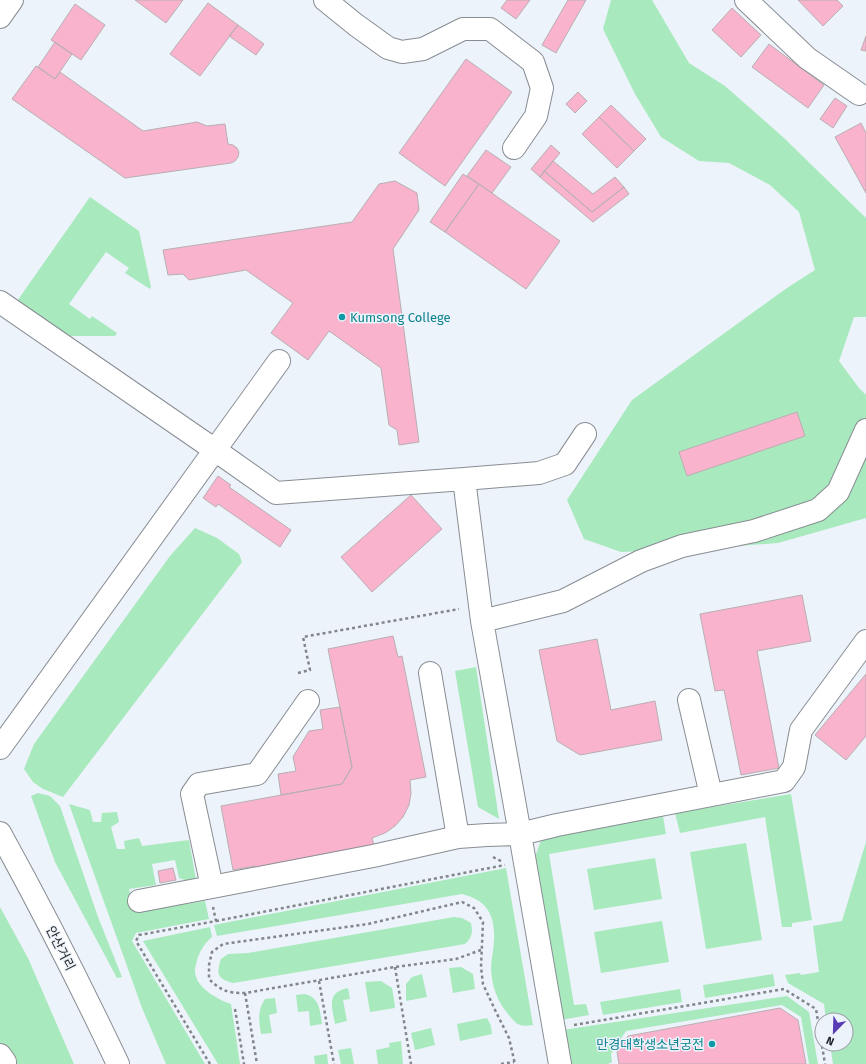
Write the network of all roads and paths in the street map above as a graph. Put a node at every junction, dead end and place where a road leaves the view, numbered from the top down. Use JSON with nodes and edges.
{"nodes":[{"id":1,"x":12,"y":0,"type":"edge"},
{"id":2,"x":325,"y":0,"type":"edge"},
{"id":3,"x":746,"y":0,"type":"edge"},
{"id":4,"x":0,"y":17,"type":"edge"},
{"id":5,"x":859,"y":94,"type":"dead end"},
{"id":6,"x":514,"y":148,"type":"dead end"},
{"id":7,"x":0,"y":302,"type":"edge"},
{"id":8,"x":279,"y":361,"type":"dead end"},
{"id":9,"x":866,"y":430,"type":"edge"},
{"id":10,"x":585,"y":434,"type":"dead end"},
{"id":11,"x":215,"y":450,"type":"junction"},
{"id":12,"x":464,"y":479,"type":"junction"},
{"id":13,"x":481,"y":613,"type":"junction"},
{"id":14,"x":866,"y":642,"type":"edge"},
{"id":15,"x":298,"y":673,"type":"dead end"},
{"id":16,"x":430,"y":673,"type":"dead end"},
{"id":17,"x":689,"y":700,"type":"dead end"},
{"id":18,"x":308,"y":701,"type":"dead end"},
{"id":19,"x":0,"y":748,"type":"edge"},
{"id":20,"x":711,"y":796,"type":"junction"},
{"id":21,"x":0,"y":833,"type":"edge"},
{"id":22,"x":520,"y":834,"type":"junction"},
{"id":23,"x":458,"y":837,"type":"junction"},
{"id":24,"x":489,"y":855,"type":"dead end"},
{"id":25,"x":212,"y":895,"type":"junction"},
{"id":26,"x":139,"y":901,"type":"dead end"},
{"id":27,"x":216,"y":921,"type":"junction"},
{"id":28,"x":481,"y":950,"type":"junction"},
{"id":29,"x":395,"y":967,"type":"junction"},
{"id":30,"x":319,"y":981,"type":"junction"},
{"id":31,"x":245,"y":993,"type":"junction"},
{"id":32,"x":235,"y":1009,"type":"dead end"},
{"id":33,"x":554,"y":1029,"type":"junction"},
{"id":34,"x":0,"y":1055,"type":"edge"},
{"id":35,"x":514,"y":1063,"type":"edge"},
{"id":36,"x":5,"y":1064,"type":"edge"},
{"id":37,"x":118,"y":1064,"type":"edge"},
{"id":38,"x":210,"y":1064,"type":"edge"},
{"id":39,"x":244,"y":1064,"type":"edge"},
{"id":40,"x":257,"y":1064,"type":"edge"},
{"id":41,"x":334,"y":1064,"type":"edge"},
{"id":42,"x":411,"y":1064,"type":"edge"},
{"id":43,"x":501,"y":1064,"type":"edge"},
{"id":44,"x":560,"y":1064,"type":"edge"},
{"id":45,"x":825,"y":1064,"type":"edge"}],
"edges":[{"from":1,"to":4,"type":"street"},
{"from":2,"to":6,"type":"street"},
{"from":3,"to":5,"type":"street"},
{"from":7,"to":11,"type":"street"},
{"from":8,"to":11,"type":"street"},
{"from":9,"to":13,"type":"street"},
{"from":10,"to":12,"type":"street"},
{"from":11,"to":12,"type":"street"},
{"from":11,"to":19,"type":"street"},
{"from":12,"to":13,"type":"street"},
{"from":13,"to":15,"type":"path"},
{"from":13,"to":22,"type":"street"},
{"from":14,"to":20,"type":"street"},
{"from":16,"to":23,"type":"street"},
{"from":17,"to":20,"type":"street"},
{"from":18,"to":25,"type":"street"},
{"from":20,"to":22,"type":"street"},
{"from":21,"to":37,"type":"street","name":"안산거리"},
{"from":22,"to":23,"type":"street"},
{"from":22,"to":33,"type":"street"},
{"from":23,"to":25,"type":"street"},
{"from":24,"to":27,"type":"path"},
{"from":25,"to":26,"type":"street"},
{"from":25,"to":27,"type":"path"},
{"from":27,"to":38,"type":"path"},
{"from":28,"to":29,"type":"path"},
{"from":28,"to":31,"type":"path"},
{"from":28,"to":35,"type":"path"},
{"from":29,"to":30,"type":"path"},
{"from":29,"to":42,"type":"path"},
{"from":30,"to":31,"type":"path"},
{"from":30,"to":41,"type":"path"},
{"from":31,"to":40,"type":"path"},
{"from":32,"to":39,"type":"path"},
{"from":33,"to":44,"type":"street"},
{"from":33,"to":45,"type":"path"},
{"from":34,"to":36,"type":"street"},
{"from":35,"to":43,"type":"path"}]}
